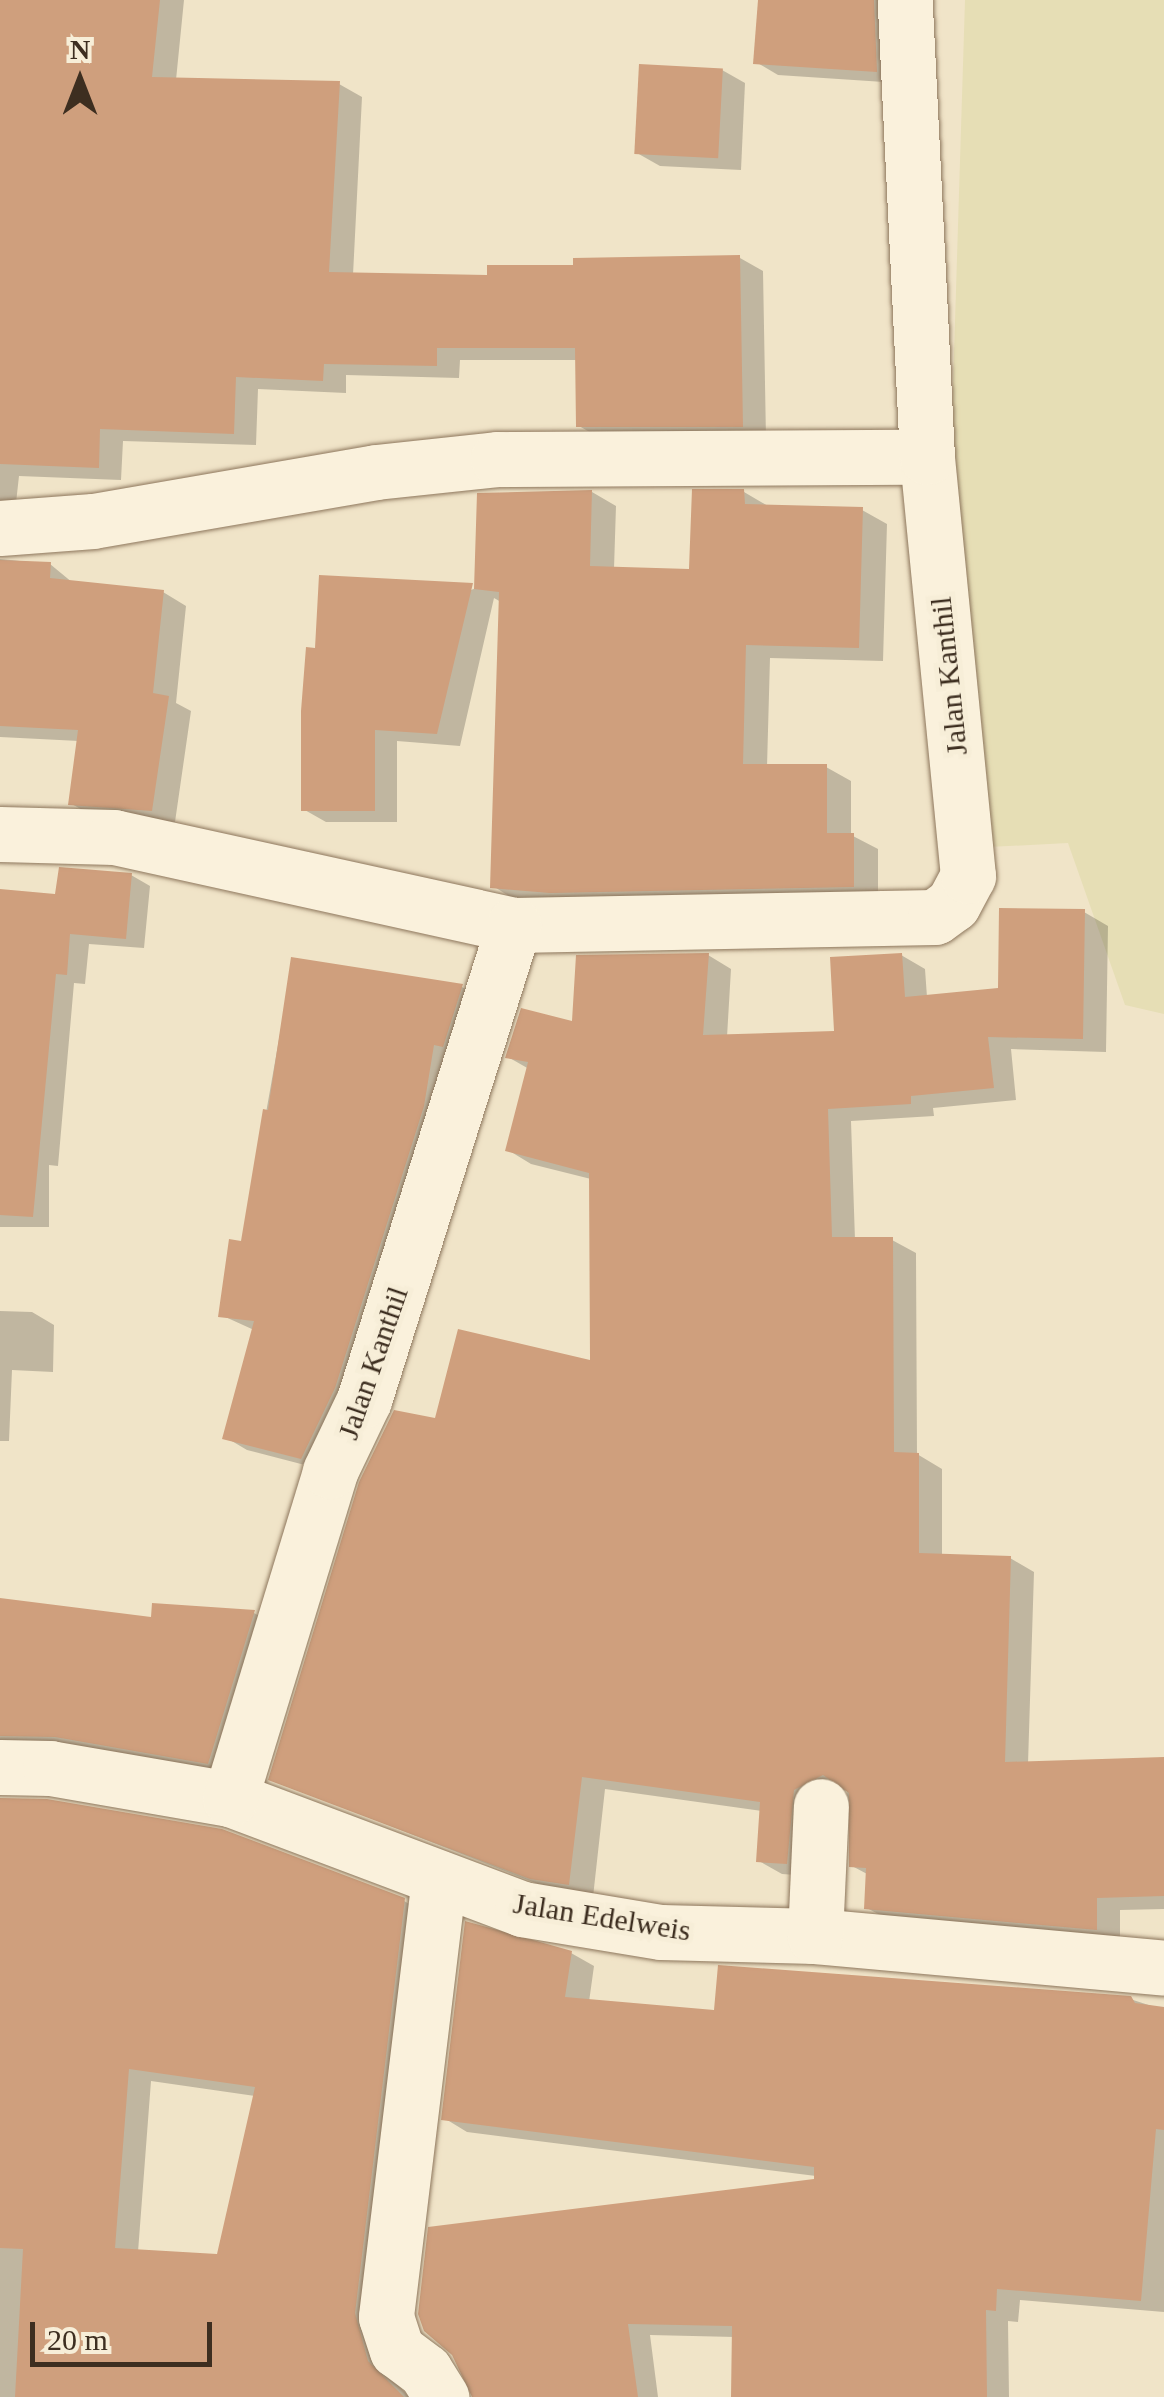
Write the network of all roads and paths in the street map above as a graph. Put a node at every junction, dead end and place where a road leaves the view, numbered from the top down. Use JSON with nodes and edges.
{"nodes":[{"id":1,"x":906,"y":0,"type":"edge"},
{"id":2,"x":927,"y":457,"type":"junction"},
{"id":3,"x":0,"y":528,"type":"edge"},
{"id":4,"x":0,"y":834,"type":"edge"},
{"id":5,"x":514,"y":926,"type":"junction"},
{"id":6,"x":0,"y":1767,"type":"edge"},
{"id":7,"x":230,"y":1798,"type":"junction"},
{"id":8,"x":821,"y":1806,"type":"dead end"},
{"id":9,"x":439,"y":1878,"type":"junction"},
{"id":10,"x":814,"y":1936,"type":"junction"},
{"id":11,"x":1164,"y":1968,"type":"edge"},
{"id":12,"x":440,"y":2397,"type":"edge"}],
"edges":[{"from":1,"to":2,"type":"street","name":"Jalan Kanthil"},
{"from":2,"to":3,"type":"street"},
{"from":2,"to":5,"type":"street","name":"Jalan Kanthil"},
{"from":4,"to":5,"type":"street","name":"Jalan Kanthil"},
{"from":5,"to":7,"type":"street","name":"Jalan Kanthil"},
{"from":6,"to":7,"type":"street","name":"Jalan Edelweis"},
{"from":7,"to":9,"type":"street","name":"Jalan Edelweis"},
{"from":8,"to":10,"type":"street"},
{"from":9,"to":10,"type":"street","name":"Jalan Edelweis"},
{"from":9,"to":12,"type":"street"},
{"from":10,"to":11,"type":"street","name":"Jalan Edelweis"}]}
